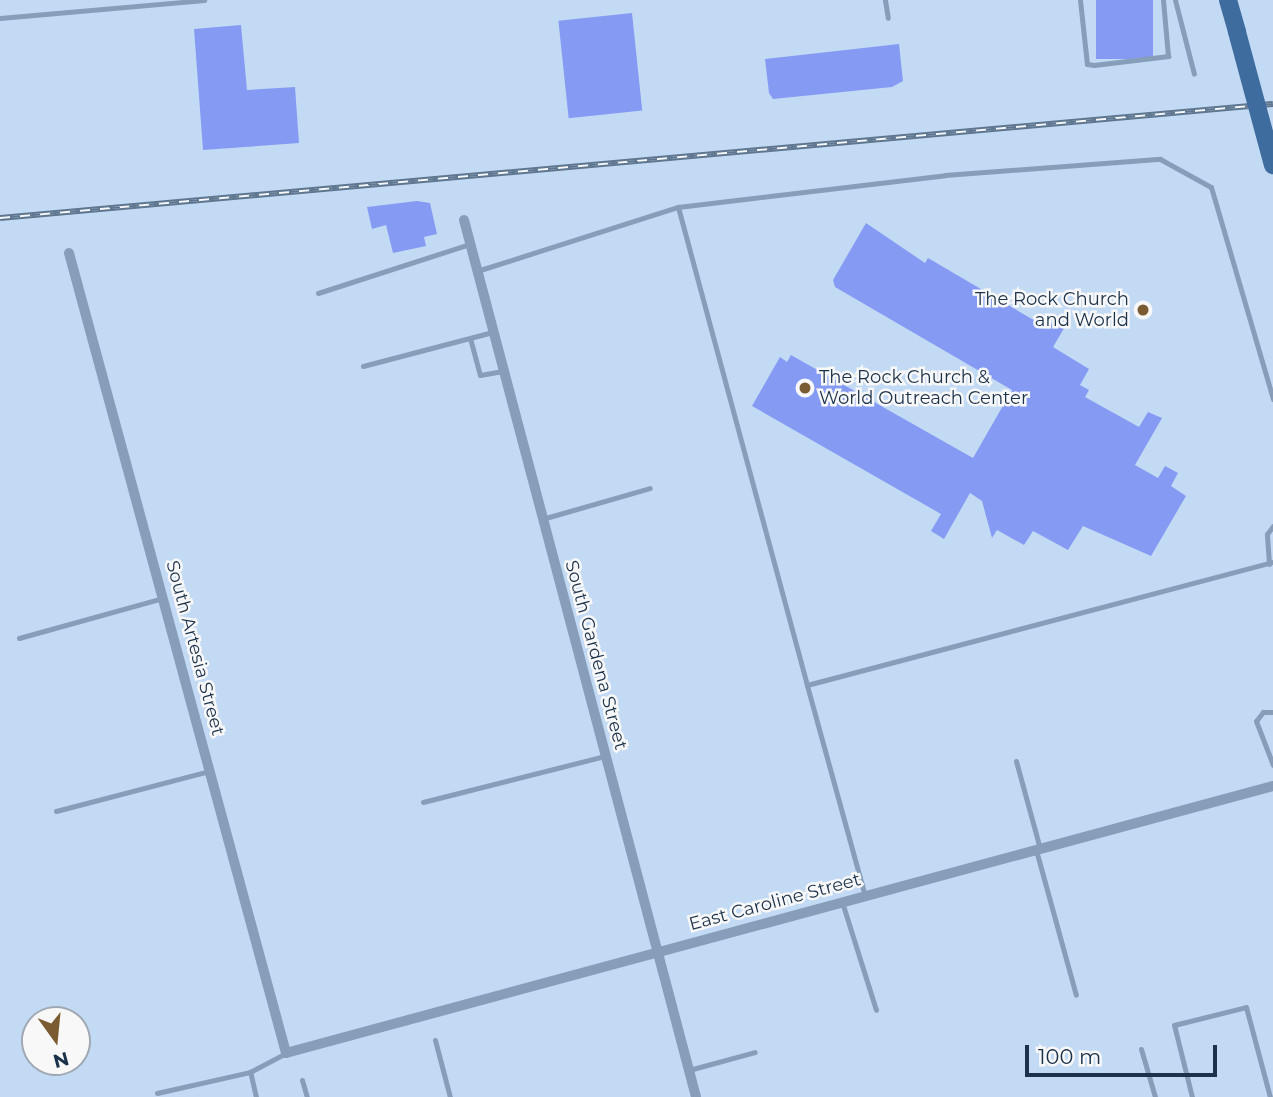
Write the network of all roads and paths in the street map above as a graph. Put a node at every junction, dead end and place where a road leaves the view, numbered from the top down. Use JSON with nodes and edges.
{"nodes":[{"id":1,"x":204,"y":0,"type":"edge"},
{"id":2,"x":886,"y":0,"type":"edge"},
{"id":3,"x":1080,"y":0,"type":"edge"},
{"id":4,"x":1163,"y":0,"type":"edge"},
{"id":5,"x":1175,"y":0,"type":"edge"},
{"id":6,"x":1228,"y":0,"type":"edge"},
{"id":7,"x":141,"y":2,"type":"edge"},
{"id":8,"x":0,"y":18,"type":"edge"},
{"id":9,"x":888,"y":18,"type":"dead end"},
{"id":10,"x":1194,"y":74,"type":"dead end"},
{"id":11,"x":1273,"y":165,"type":"edge"},
{"id":12,"x":678,"y":207,"type":"junction"},
{"id":13,"x":464,"y":220,"type":"dead end"},
{"id":14,"x":470,"y":244,"type":"junction"},
{"id":15,"x":69,"y":253,"type":"dead end"},
{"id":16,"x":477,"y":271,"type":"junction"},
{"id":17,"x":318,"y":293,"type":"dead end"},
{"id":18,"x":492,"y":332,"type":"junction"},
{"id":19,"x":470,"y":338,"type":"junction"},
{"id":20,"x":363,"y":366,"type":"dead end"},
{"id":21,"x":503,"y":371,"type":"junction"},
{"id":22,"x":1273,"y":399,"type":"edge"},
{"id":23,"x":650,"y":488,"type":"dead end"},
{"id":24,"x":542,"y":519,"type":"junction"},
{"id":25,"x":1273,"y":526,"type":"edge"},
{"id":26,"x":1271,"y":563,"type":"edge"},
{"id":27,"x":163,"y":598,"type":"junction"},
{"id":28,"x":19,"y":638,"type":"dead end"},
{"id":29,"x":807,"y":685,"type":"junction"},
{"id":30,"x":1273,"y":712,"type":"edge"},
{"id":31,"x":605,"y":755,"type":"junction"},
{"id":32,"x":1271,"y":757,"type":"edge"},
{"id":33,"x":1016,"y":761,"type":"dead end"},
{"id":34,"x":1273,"y":765,"type":"edge"},
{"id":35,"x":210,"y":771,"type":"junction"},
{"id":36,"x":1273,"y":786,"type":"edge"},
{"id":37,"x":424,"y":802,"type":"dead end"},
{"id":38,"x":56,"y":811,"type":"dead end"},
{"id":39,"x":1038,"y":849,"type":"junction"},
{"id":40,"x":865,"y":896,"type":"junction"},
{"id":41,"x":842,"y":902,"type":"junction"},
{"id":42,"x":657,"y":953,"type":"junction"},
{"id":43,"x":1076,"y":995,"type":"dead end"},
{"id":44,"x":876,"y":1010,"type":"dead end"},
{"id":45,"x":435,"y":1040,"type":"dead end"},
{"id":46,"x":1141,"y":1049,"type":"dead end"},
{"id":47,"x":755,"y":1052,"type":"dead end"},
{"id":48,"x":286,"y":1053,"type":"junction"},
{"id":49,"x":689,"y":1070,"type":"junction"},
{"id":50,"x":250,"y":1072,"type":"junction"},
{"id":51,"x":302,"y":1080,"type":"dead end"},
{"id":52,"x":157,"y":1093,"type":"dead end"},
{"id":53,"x":256,"y":1097,"type":"edge"},
{"id":54,"x":307,"y":1097,"type":"edge"},
{"id":55,"x":450,"y":1097,"type":"edge"},
{"id":56,"x":696,"y":1097,"type":"edge"},
{"id":57,"x":1155,"y":1097,"type":"edge"},
{"id":58,"x":1192,"y":1097,"type":"edge"},
{"id":59,"x":1270,"y":1097,"type":"edge"}],
"edges":[{"from":1,"to":7,"type":"lane"},
{"from":2,"to":9,"type":"lane"},
{"from":3,"to":4,"type":"lane"},
{"from":5,"to":10,"type":"lane"},
{"from":6,"to":11,"type":"main road","bridge":true},
{"from":7,"to":8,"type":"lane"},
{"from":12,"to":16,"type":"lane"},
{"from":12,"to":22,"type":"lane"},
{"from":12,"to":29,"type":"lane"},
{"from":13,"to":14,"type":"street","name":"South Gardena Street"},
{"from":14,"to":16,"type":"street","name":"South Gardena Street"},
{"from":14,"to":17,"type":"lane"},
{"from":15,"to":27,"type":"street","name":"South Artesia Street"},
{"from":16,"to":18,"type":"street","name":"South Gardena Street"},
{"from":18,"to":19,"type":"lane"},
{"from":18,"to":21,"type":"street","name":"South Gardena Street"},
{"from":19,"to":20,"type":"lane"},
{"from":19,"to":21,"type":"lane"},
{"from":21,"to":24,"type":"street","name":"South Gardena Street"},
{"from":23,"to":24,"type":"lane"},
{"from":24,"to":31,"type":"street","name":"South Gardena Street"},
{"from":25,"to":26,"type":"lane"},
{"from":26,"to":29,"type":"lane"},
{"from":27,"to":28,"type":"lane"},
{"from":27,"to":35,"type":"street","name":"South Artesia Street"},
{"from":29,"to":40,"type":"lane"},
{"from":30,"to":32,"type":"lane"},
{"from":31,"to":37,"type":"lane"},
{"from":31,"to":42,"type":"street","name":"South Gardena Street"},
{"from":32,"to":34,"type":"lane"},
{"from":33,"to":39,"type":"lane"},
{"from":35,"to":38,"type":"lane"},
{"from":35,"to":48,"type":"street","name":"South Artesia Street"},
{"from":36,"to":39,"type":"street","name":"East Caroline Street"},
{"from":39,"to":40,"type":"street","name":"East Caroline Street"},
{"from":39,"to":43,"type":"lane"},
{"from":40,"to":41,"type":"street","name":"East Caroline Street"},
{"from":41,"to":42,"type":"street","name":"East Caroline Street"},
{"from":41,"to":44,"type":"lane"},
{"from":42,"to":48,"type":"street","name":"East Caroline Street"},
{"from":42,"to":49,"type":"street","name":"South Gardena Street"},
{"from":45,"to":55,"type":"lane"},
{"from":46,"to":57,"type":"lane"},
{"from":47,"to":49,"type":"lane"},
{"from":48,"to":50,"type":"lane"},
{"from":49,"to":56,"type":"street","name":"South Gardena Street"},
{"from":50,"to":52,"type":"lane"},
{"from":50,"to":53,"type":"lane"},
{"from":51,"to":54,"type":"lane"},
{"from":58,"to":59,"type":"lane"}]}
